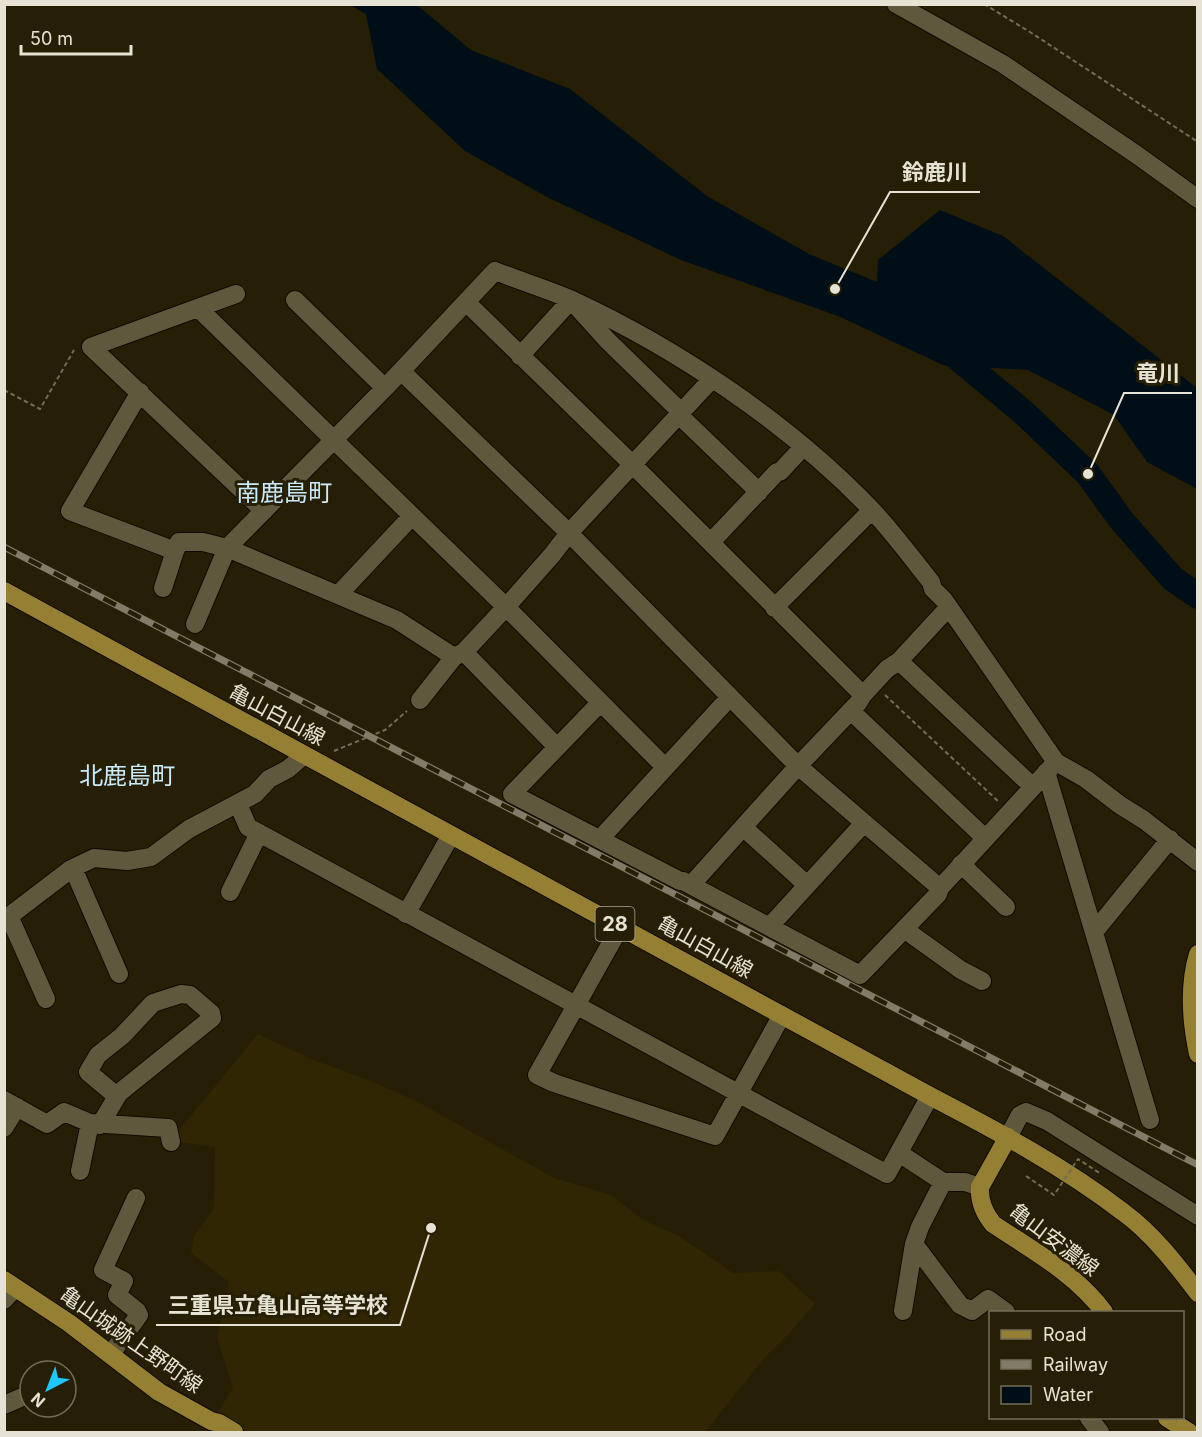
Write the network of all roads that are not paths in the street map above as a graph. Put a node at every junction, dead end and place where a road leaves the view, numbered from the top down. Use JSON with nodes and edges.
{"nodes":[{"id":1,"x":896,"y":4,"type":"edge"},
{"id":2,"x":1197,"y":199,"type":"edge"},
{"id":3,"x":236,"y":294,"type":"dead end"},
{"id":4,"x":295,"y":300,"type":"dead end"},
{"id":5,"x":572,"y":300,"type":"junction"},
{"id":6,"x":466,"y":302,"type":"junction"},
{"id":7,"x":198,"y":308,"type":"junction"},
{"id":8,"x":520,"y":356,"type":"junction"},
{"id":9,"x":401,"y":371,"type":"junction"},
{"id":10,"x":712,"y":379,"type":"junction"},
{"id":11,"x":385,"y":388,"type":"junction"},
{"id":12,"x":140,"y":392,"type":"junction"},
{"id":13,"x":680,"y":413,"type":"junction"},
{"id":14,"x":334,"y":439,"type":"junction"},
{"id":15,"x":803,"y":447,"type":"junction"},
{"id":16,"x":632,"y":464,"type":"junction"},
{"id":17,"x":759,"y":492,"type":"junction"},
{"id":18,"x":872,"y":510,"type":"junction"},
{"id":19,"x":264,"y":511,"type":"junction"},
{"id":20,"x":411,"y":516,"type":"junction"},
{"id":21,"x":569,"y":533,"type":"junction"},
{"id":22,"x":711,"y":542,"type":"junction"},
{"id":23,"x":227,"y":548,"type":"junction"},
{"id":24,"x":175,"y":551,"type":"junction"},
{"id":25,"x":163,"y":588,"type":"dead end"},
{"id":26,"x":4,"y":591,"type":"edge"},
{"id":27,"x":338,"y":595,"type":"junction"},
{"id":28,"x":506,"y":607,"type":"junction"},
{"id":29,"x":774,"y":608,"type":"junction"},
{"id":30,"x":948,"y":608,"type":"junction"},
{"id":31,"x":195,"y":624,"type":"dead end"},
{"id":32,"x":459,"y":654,"type":"junction"},
{"id":33,"x":899,"y":661,"type":"junction"},
{"id":34,"x":868,"y":690,"type":"junction"},
{"id":35,"x":730,"y":697,"type":"junction"},
{"id":36,"x":420,"y":700,"type":"road end"},
{"id":37,"x":600,"y":703,"type":"junction"},
{"id":38,"x":851,"y":711,"type":"junction"},
{"id":39,"x":556,"y":746,"type":"junction"},
{"id":40,"x":303,"y":756,"type":"junction"},
{"id":41,"x":798,"y":766,"type":"junction"},
{"id":42,"x":665,"y":767,"type":"junction"},
{"id":43,"x":1051,"y":767,"type":"junction"},
{"id":44,"x":1033,"y":787,"type":"junction"},
{"id":45,"x":238,"y":804,"type":"junction"},
{"id":46,"x":864,"y":823,"type":"junction"},
{"id":47,"x":743,"y":827,"type":"junction"},
{"id":48,"x":259,"y":833,"type":"junction"},
{"id":49,"x":451,"y":835,"type":"junction"},
{"id":50,"x":985,"y":838,"type":"junction"},
{"id":51,"x":600,"y":839,"type":"junction"},
{"id":52,"x":1170,"y":839,"type":"junction"},
{"id":53,"x":1197,"y":862,"type":"edge"},
{"id":54,"x":961,"y":864,"type":"junction"},
{"id":55,"x":73,"y":868,"type":"junction"},
{"id":56,"x":691,"y":885,"type":"junction"},
{"id":57,"x":807,"y":885,"type":"junction"},
{"id":58,"x":940,"y":888,"type":"junction"},
{"id":59,"x":230,"y":892,"type":"dead end"},
{"id":60,"x":1006,"y":907,"type":"dead end"},
{"id":61,"x":406,"y":914,"type":"junction"},
{"id":62,"x":6,"y":919,"type":"edge"},
{"id":63,"x":770,"y":926,"type":"junction"},
{"id":64,"x":620,"y":927,"type":"junction"},
{"id":65,"x":904,"y":929,"type":"junction"},
{"id":66,"x":1094,"y":932,"type":"junction"},
{"id":67,"x":1197,"y":954,"type":"edge"},
{"id":68,"x":119,"y":974,"type":"dead end"},
{"id":69,"x":982,"y":981,"type":"dead end"},
{"id":70,"x":46,"y":999,"type":"dead end"},
{"id":71,"x":576,"y":1005,"type":"junction"},
{"id":72,"x":782,"y":1015,"type":"junction"},
{"id":73,"x":1197,"y":1054,"type":"edge"},
{"id":74,"x":738,"y":1092,"type":"junction"},
{"id":75,"x":119,"y":1093,"type":"junction"},
{"id":76,"x":930,"y":1096,"type":"junction"},
{"id":77,"x":11,"y":1104,"type":"edge"},
{"id":78,"x":1150,"y":1120,"type":"dead end"},
{"id":79,"x":95,"y":1124,"type":"junction"},
{"id":80,"x":4,"y":1128,"type":"edge"},
{"id":81,"x":1008,"y":1137,"type":"junction"},
{"id":82,"x":171,"y":1142,"type":"dead end"},
{"id":83,"x":899,"y":1153,"type":"junction"},
{"id":84,"x":80,"y":1171,"type":"dead end"},
{"id":85,"x":943,"y":1182,"type":"junction"},
{"id":86,"x":980,"y":1187,"type":"junction"},
{"id":87,"x":136,"y":1198,"type":"dead end"},
{"id":88,"x":1197,"y":1216,"type":"edge"},
{"id":89,"x":914,"y":1244,"type":"junction"},
{"id":90,"x":8,"y":1289,"type":"edge"},
{"id":91,"x":1197,"y":1293,"type":"edge"},
{"id":92,"x":903,"y":1311,"type":"dead end"},
{"id":93,"x":1005,"y":1311,"type":"edge"},
{"id":94,"x":1103,"y":1311,"type":"edge"},
{"id":95,"x":111,"y":1354,"type":"junction"},
{"id":96,"x":18,"y":1399,"type":"edge"},
{"id":97,"x":4,"y":1405,"type":"edge"},
{"id":98,"x":1090,"y":1419,"type":"edge"},
{"id":99,"x":1169,"y":1419,"type":"edge"},
{"id":100,"x":222,"y":1429,"type":"edge"},
{"id":101,"x":1100,"y":1432,"type":"edge"},
{"id":102,"x":1189,"y":1432,"type":"edge"}],
"edges":[{"from":1,"to":2,"type":"street"},
{"from":3,"to":7,"type":"street"},
{"from":4,"to":11,"type":"street"},
{"from":5,"to":6,"type":"street"},
{"from":5,"to":8,"type":"street"},
{"from":5,"to":10,"type":"street"},
{"from":5,"to":13,"type":"street"},
{"from":6,"to":8,"type":"street"},
{"from":6,"to":9,"type":"street"},
{"from":7,"to":12,"type":"street"},
{"from":7,"to":14,"type":"street"},
{"from":8,"to":16,"type":"street"},
{"from":9,"to":11,"type":"street"},
{"from":9,"to":21,"type":"street"},
{"from":10,"to":13,"type":"street"},
{"from":10,"to":15,"type":"street"},
{"from":11,"to":14,"type":"street"},
{"from":12,"to":19,"type":"street"},
{"from":12,"to":24,"type":"street"},
{"from":13,"to":16,"type":"street"},
{"from":13,"to":17,"type":"street"},
{"from":14,"to":19,"type":"street"},
{"from":14,"to":20,"type":"street"},
{"from":15,"to":17,"type":"street"},
{"from":15,"to":18,"type":"street"},
{"from":16,"to":21,"type":"street"},
{"from":16,"to":22,"type":"street"},
{"from":17,"to":22,"type":"street"},
{"from":18,"to":29,"type":"street"},
{"from":18,"to":30,"type":"street"},
{"from":19,"to":23,"type":"street"},
{"from":20,"to":27,"type":"street"},
{"from":20,"to":28,"type":"street"},
{"from":21,"to":28,"type":"street"},
{"from":21,"to":35,"type":"street"},
{"from":22,"to":29,"type":"street"},
{"from":23,"to":24,"type":"street"},
{"from":23,"to":27,"type":"street"},
{"from":23,"to":31,"type":"street"},
{"from":24,"to":25,"type":"street"},
{"from":26,"to":40,"type":"main road","name":"亀山白山線","number":"28"},
{"from":27,"to":32,"type":"street"},
{"from":28,"to":32,"type":"street"},
{"from":28,"to":37,"type":"street"},
{"from":29,"to":34,"type":"street"},
{"from":30,"to":33,"type":"street"},
{"from":30,"to":43,"type":"street"},
{"from":32,"to":36,"type":"street"},
{"from":32,"to":39,"type":"street"},
{"from":33,"to":34,"type":"street"},
{"from":33,"to":44,"type":"street"},
{"from":34,"to":38,"type":"street"},
{"from":35,"to":41,"type":"street"},
{"from":35,"to":42,"type":"street"},
{"from":37,"to":39,"type":"street"},
{"from":37,"to":42,"type":"street"},
{"from":38,"to":41,"type":"street"},
{"from":38,"to":50,"type":"street"},
{"from":39,"to":51,"type":"street"},
{"from":40,"to":45,"type":"street"},
{"from":40,"to":49,"type":"main road","name":"亀山白山線","number":"28"},
{"from":41,"to":46,"type":"street"},
{"from":41,"to":47,"type":"street"},
{"from":42,"to":51,"type":"street"},
{"from":43,"to":44,"type":"street"},
{"from":43,"to":52,"type":"street"},
{"from":43,"to":66,"type":"street"},
{"from":44,"to":50,"type":"street"},
{"from":45,"to":48,"type":"street"},
{"from":45,"to":55,"type":"street"},
{"from":46,"to":57,"type":"street"},
{"from":46,"to":58,"type":"street"},
{"from":47,"to":56,"type":"street"},
{"from":47,"to":57,"type":"street"},
{"from":48,"to":59,"type":"street"},
{"from":48,"to":61,"type":"street"},
{"from":49,"to":61,"type":"street"},
{"from":49,"to":64,"type":"main road","name":"亀山白山線","number":"28"},
{"from":50,"to":54,"type":"street"},
{"from":51,"to":56,"type":"street"},
{"from":52,"to":53,"type":"street"},
{"from":52,"to":66,"type":"street"},
{"from":54,"to":58,"type":"street"},
{"from":54,"to":60,"type":"street"},
{"from":55,"to":62,"type":"street"},
{"from":55,"to":68,"type":"street"},
{"from":56,"to":63,"type":"street"},
{"from":57,"to":63,"type":"street"},
{"from":58,"to":65,"type":"street"},
{"from":61,"to":71,"type":"street"},
{"from":62,"to":70,"type":"street"},
{"from":63,"to":65,"type":"street"},
{"from":64,"to":71,"type":"street"},
{"from":64,"to":72,"type":"main road","name":"亀山白山線","number":"28"},
{"from":65,"to":69,"type":"street"},
{"from":66,"to":78,"type":"street"},
{"from":67,"to":73,"type":"main road"},
{"from":71,"to":74,"type":"street"},
{"from":71,"to":74,"type":"street"},
{"from":72,"to":74,"type":"street"},
{"from":72,"to":76,"type":"main road","name":"亀山白山線","number":"28"},
{"from":74,"to":83,"type":"street"},
{"from":75,"to":75,"type":"street"},
{"from":75,"to":79,"type":"street"},
{"from":76,"to":81,"type":"main road","name":"亀山白山線","number":"28"},
{"from":76,"to":83,"type":"street"},
{"from":77,"to":79,"type":"street"},
{"from":77,"to":80,"type":"street"},
{"from":79,"to":82,"type":"street"},
{"from":79,"to":84,"type":"street"},
{"from":81,"to":86,"type":"main road"},
{"from":81,"to":88,"type":"street"},
{"from":81,"to":91,"type":"main road","name":"亀山白山線","number":"28"},
{"from":83,"to":85,"type":"street"},
{"from":85,"to":86,"type":"street"},
{"from":85,"to":89,"type":"street"},
{"from":86,"to":94,"type":"main road","name":"亀山安濃線"},
{"from":87,"to":95,"type":"street"},
{"from":89,"to":92,"type":"street"},
{"from":89,"to":93,"type":"street"},
{"from":90,"to":95,"type":"main road","name":"亀山城跡上野町線"},
{"from":95,"to":100,"type":"main road","name":"亀山城跡上野町線"},
{"from":96,"to":97,"type":"street"},
{"from":98,"to":101,"type":"street"},
{"from":99,"to":102,"type":"main road"}]}
